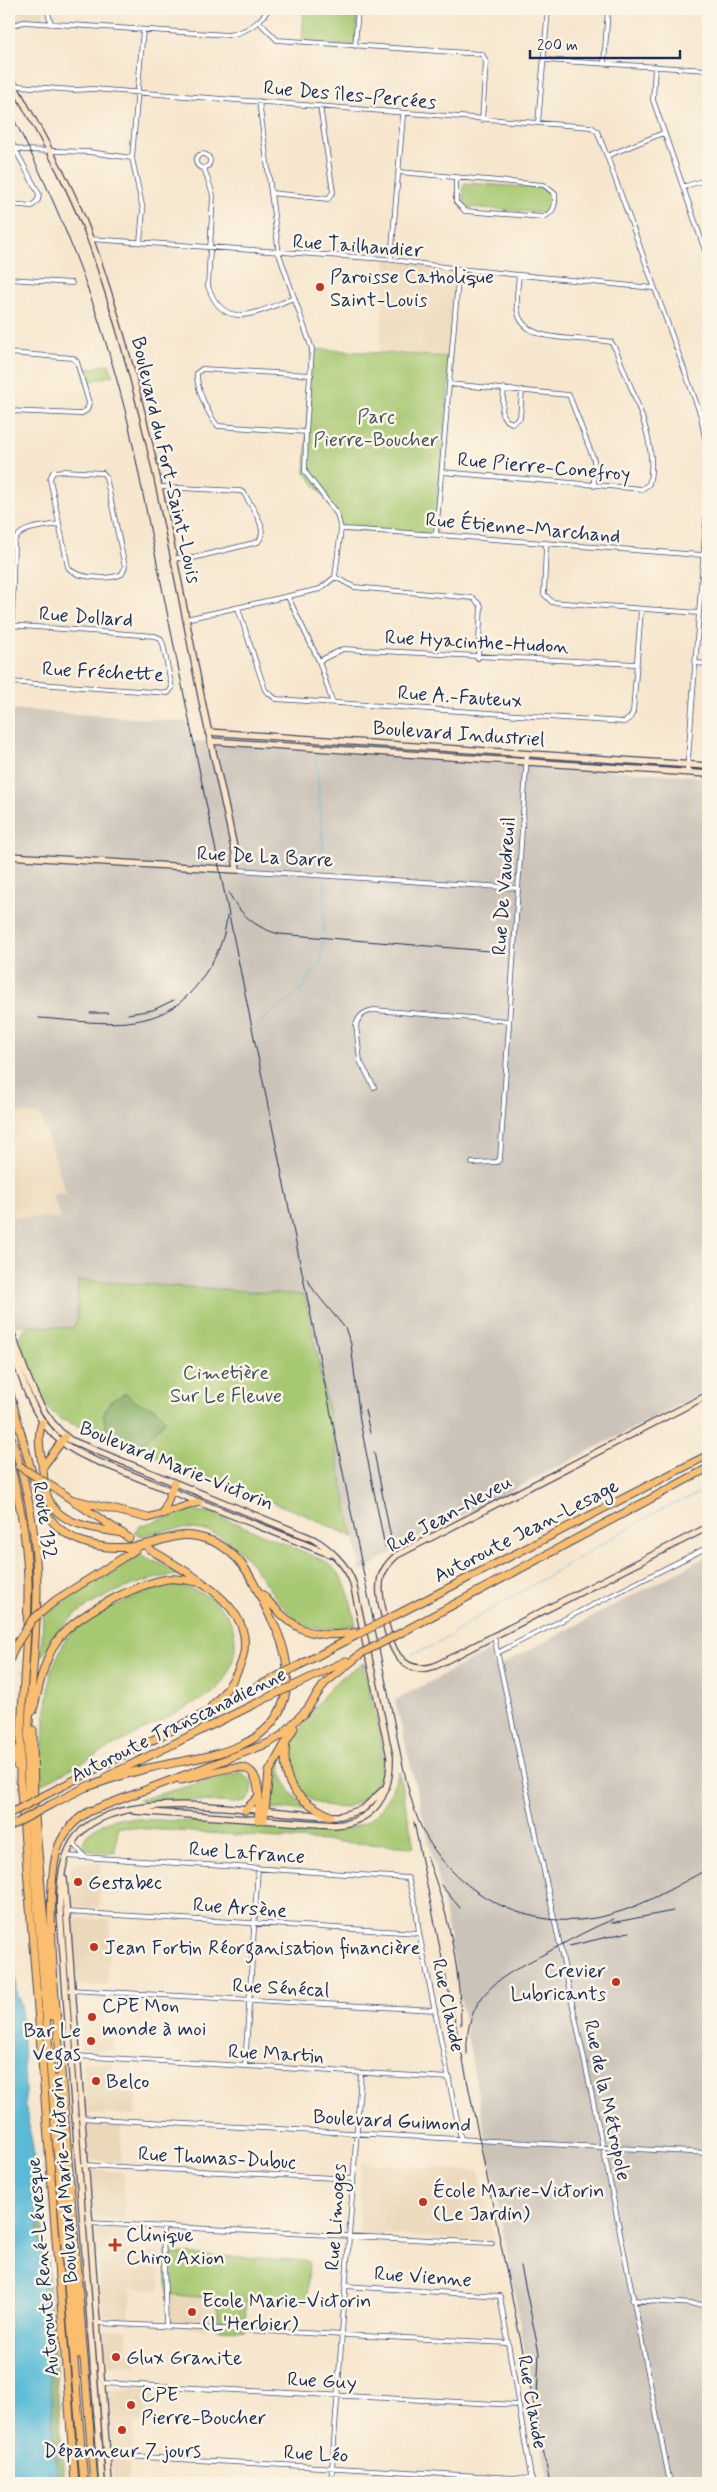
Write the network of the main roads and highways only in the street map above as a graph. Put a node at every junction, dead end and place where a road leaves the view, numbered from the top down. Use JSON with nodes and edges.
{"nodes":[{"id":1,"x":9,"y":1390,"type":"edge"},
{"id":2,"x":9,"y":1406,"type":"edge"},
{"id":3,"x":42,"y":1422,"type":"road end"},
{"id":4,"x":9,"y":1430,"type":"edge"},
{"id":5,"x":21,"y":1432,"type":"junction"},
{"id":6,"x":62,"y":1440,"type":"road end"},
{"id":7,"x":708,"y":1455,"type":"edge"},
{"id":8,"x":9,"y":1460,"type":"edge"},
{"id":9,"x":42,"y":1468,"type":"junction"},
{"id":10,"x":708,"y":1468,"type":"edge"},
{"id":11,"x":708,"y":1473,"type":"edge"},
{"id":12,"x":685,"y":1481,"type":"junction"},
{"id":13,"x":174,"y":1483,"type":"road end"},
{"id":14,"x":75,"y":1500,"type":"junction"},
{"id":15,"x":199,"y":1502,"type":"road end"},
{"id":16,"x":163,"y":1514,"type":"junction"},
{"id":17,"x":122,"y":1533,"type":"junction"},
{"id":18,"x":129,"y":1538,"type":"dead end"},
{"id":19,"x":138,"y":1546,"type":"junction"},
{"id":20,"x":148,"y":1549,"type":"dead end"},
{"id":21,"x":202,"y":1583,"type":"junction"},
{"id":22,"x":257,"y":1588,"type":"junction"},
{"id":23,"x":37,"y":1605,"type":"junction"},
{"id":24,"x":360,"y":1632,"type":"junction"},
{"id":25,"x":362,"y":1653,"type":"junction"},
{"id":26,"x":9,"y":1662,"type":"edge"},
{"id":27,"x":33,"y":1711,"type":"junction"},
{"id":28,"x":206,"y":1712,"type":"junction"},
{"id":29,"x":304,"y":1712,"type":"junction"},
{"id":30,"x":9,"y":1728,"type":"edge"},
{"id":31,"x":286,"y":1740,"type":"junction"},
{"id":32,"x":20,"y":1779,"type":"junction"},
{"id":33,"x":158,"y":1785,"type":"junction"},
{"id":34,"x":87,"y":1787,"type":"junction"},
{"id":35,"x":259,"y":1796,"type":"junction"},
{"id":36,"x":245,"y":1810,"type":"road end"},
{"id":37,"x":262,"y":1811,"type":"junction"},
{"id":38,"x":9,"y":1814,"type":"edge"},
{"id":39,"x":330,"y":1816,"type":"road end"},
{"id":40,"x":261,"y":1820,"type":"road end"},
{"id":41,"x":9,"y":1826,"type":"edge"},
{"id":42,"x":36,"y":1885,"type":"joint"},
{"id":43,"x":75,"y":2483,"type":"edge"},
{"id":44,"x":84,"y":2483,"type":"edge"},
{"id":45,"x":89,"y":2483,"type":"edge"},
{"id":46,"x":94,"y":2483,"type":"edge"}],
"edges":[{"from":1,"to":5,"type":"highway"},
{"from":2,"to":5,"type":"highway"},
{"from":3,"to":9,"type":"highway"},
{"from":4,"to":23,"type":"highway","name":"Route 132"},
{"from":5,"to":19,"type":"highway"},
{"from":6,"to":9,"type":"highway"},
{"from":7,"to":24,"type":"highway","name":"Autoroute Jean-Lesage","bridge":true},
{"from":8,"to":14,"type":"highway","bridge":true},
{"from":8,"to":32,"type":"highway","name":"Route 132"},
{"from":9,"to":17,"type":"highway"},
{"from":10,"to":12,"type":"highway","name":"Autoroute Jean-Lesage"},
{"from":11,"to":12,"type":"highway"},
{"from":12,"to":25,"type":"highway","name":"Autoroute Jean-Lesage","bridge":true},
{"from":13,"to":16,"type":"highway"},
{"from":14,"to":16,"type":"highway"},
{"from":14,"to":17,"type":"highway"},
{"from":15,"to":16,"type":"highway"},
{"from":17,"to":18,"type":"highway"},
{"from":19,"to":22,"type":"highway"},
{"from":19,"to":26,"type":"highway","bridge":true},
{"from":20,"to":21,"type":"highway"},
{"from":21,"to":27,"type":"highway"},
{"from":21,"to":28,"type":"highway"},
{"from":22,"to":24,"type":"highway"},
{"from":22,"to":34,"type":"highway"},
{"from":23,"to":27,"type":"highway"},
{"from":23,"to":42,"type":"highway","name":"Route 132"},
{"from":24,"to":28,"type":"highway","name":"Autoroute Transcanadienne","bridge":true},
{"from":25,"to":29,"type":"highway"},
{"from":25,"to":34,"type":"highway","name":"Autoroute Transcanadienne","bridge":true},
{"from":27,"to":45,"type":"highway"},
{"from":28,"to":38,"type":"highway","name":"Autoroute Transcanadienne","bridge":true},
{"from":29,"to":31,"type":"highway"},
{"from":29,"to":33,"type":"highway"},
{"from":30,"to":32,"type":"highway"},
{"from":31,"to":37,"type":"highway"},
{"from":31,"to":39,"type":"highway"},
{"from":32,"to":43,"type":"highway","name":"Autoroute René-Lévesque"},
{"from":33,"to":35,"type":"highway"},
{"from":33,"to":46,"type":"highway"},
{"from":34,"to":41,"type":"highway","name":"Autoroute Transcanadienne","bridge":true},
{"from":35,"to":36,"type":"highway"},
{"from":35,"to":37,"type":"highway"},
{"from":37,"to":40,"type":"highway"},
{"from":42,"to":44,"type":"highway","name":"Autoroute René-Lévesque"}]}
